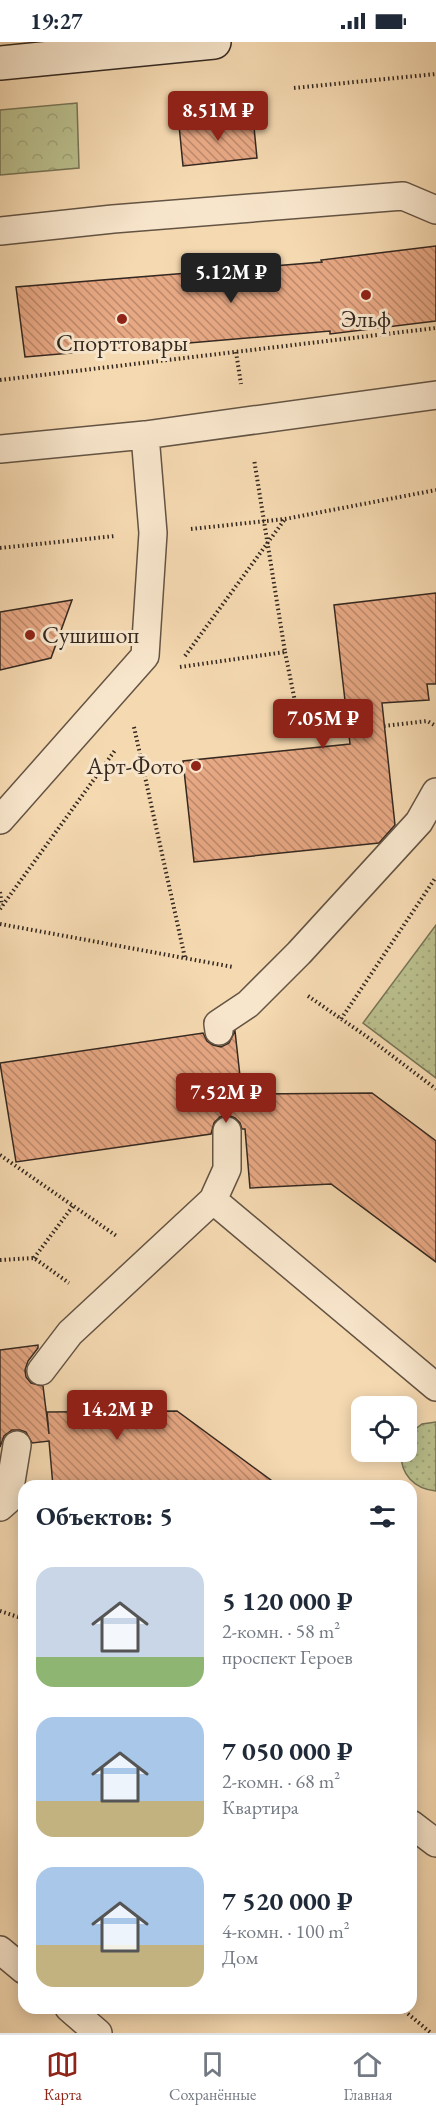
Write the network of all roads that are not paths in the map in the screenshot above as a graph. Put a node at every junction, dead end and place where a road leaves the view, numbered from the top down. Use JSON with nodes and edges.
{"nodes":[{"id":1,"x":214,"y":42,"type":"edge"},
{"id":2,"x":0,"y":63,"type":"edge"},
{"id":3,"x":436,"y":210,"type":"edge"},
{"id":4,"x":0,"y":231,"type":"edge"},
{"id":5,"x":436,"y":395,"type":"edge"},
{"id":6,"x":145,"y":435,"type":"junction"},
{"id":7,"x":0,"y":449,"type":"edge"},
{"id":8,"x":436,"y":792,"type":"edge"},
{"id":9,"x":0,"y":820,"type":"edge"},
{"id":10,"x":219,"y":1031,"type":"dead end"},
{"id":11,"x":227,"y":1131,"type":"dead end"},
{"id":12,"x":213,"y":1200,"type":"junction"},
{"id":13,"x":41,"y":1371,"type":"dead end"},
{"id":14,"x":436,"y":1387,"type":"edge"},
{"id":15,"x":17,"y":1445,"type":"dead end"},
{"id":16,"x":11,"y":1507,"type":"edge"},
{"id":17,"x":417,"y":1829,"type":"edge"},
{"id":18,"x":436,"y":1844,"type":"edge"},
{"id":19,"x":0,"y":1950,"type":"edge"},
{"id":20,"x":18,"y":1965,"type":"edge"},
{"id":21,"x":76,"y":2014,"type":"edge"},
{"id":22,"x":98,"y":2033,"type":"edge"}],
"edges":[{"from":1,"to":2,"type":"main road"},
{"from":3,"to":4,"type":"lane"},
{"from":5,"to":6,"type":"lane"},
{"from":6,"to":7,"type":"lane"},
{"from":6,"to":9,"type":"lane"},
{"from":8,"to":10,"type":"lane"},
{"from":11,"to":12,"type":"lane"},
{"from":12,"to":13,"type":"lane"},
{"from":12,"to":14,"type":"lane"},
{"from":15,"to":16,"type":"lane"},
{"from":17,"to":18,"type":"lane"},
{"from":19,"to":20,"type":"lane"},
{"from":21,"to":22,"type":"lane"}]}
